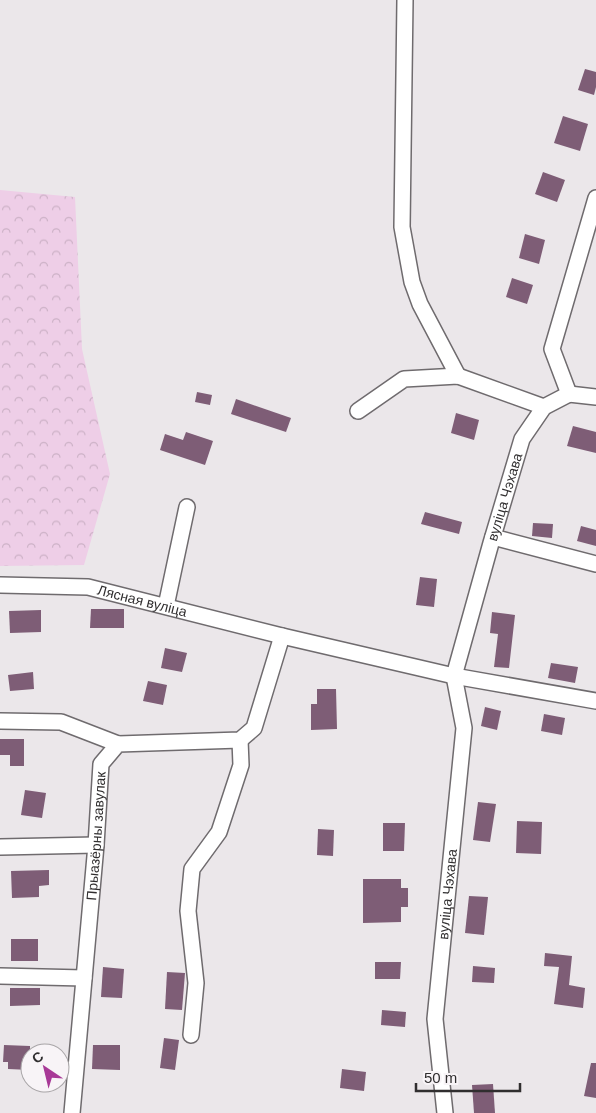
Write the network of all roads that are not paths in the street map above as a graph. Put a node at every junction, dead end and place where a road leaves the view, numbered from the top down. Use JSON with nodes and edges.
{"nodes":[{"id":1,"x":405,"y":0,"type":"edge"},
{"id":2,"x":596,"y":198,"type":"edge"},
{"id":3,"x":458,"y":376,"type":"junction"},
{"id":4,"x":569,"y":394,"type":"junction"},
{"id":5,"x":596,"y":397,"type":"edge"},
{"id":6,"x":544,"y":408,"type":"junction"},
{"id":7,"x":358,"y":411,"type":"dead end"},
{"id":8,"x":187,"y":507,"type":"dead end"},
{"id":9,"x":493,"y":537,"type":"junction"},
{"id":10,"x":596,"y":564,"type":"edge"},
{"id":11,"x":0,"y":585,"type":"edge"},
{"id":12,"x":166,"y":606,"type":"junction"},
{"id":13,"x":282,"y":636,"type":"junction"},
{"id":14,"x":454,"y":676,"type":"junction"},
{"id":15,"x":596,"y":701,"type":"edge"},
{"id":16,"x":0,"y":721,"type":"edge"},
{"id":17,"x":240,"y":740,"type":"junction"},
{"id":18,"x":118,"y":744,"type":"junction"},
{"id":19,"x":96,"y":845,"type":"junction"},
{"id":20,"x":0,"y":846,"type":"edge"},
{"id":21,"x":0,"y":976,"type":"edge"},
{"id":22,"x":84,"y":978,"type":"junction"},
{"id":23,"x":191,"y":1035,"type":"dead end"},
{"id":24,"x":72,"y":1113,"type":"edge"},
{"id":25,"x":445,"y":1113,"type":"edge"}],
"edges":[{"from":1,"to":3,"type":"street"},
{"from":2,"to":4,"type":"street"},
{"from":3,"to":6,"type":"street"},
{"from":3,"to":7,"type":"street"},
{"from":4,"to":5,"type":"street"},
{"from":4,"to":6,"type":"street","name":"вуліца Чэхава"},
{"from":6,"to":9,"type":"street","name":"вуліца Чэхава"},
{"from":8,"to":12,"type":"street"},
{"from":9,"to":10,"type":"street"},
{"from":9,"to":14,"type":"street","name":"вуліца Чэхава"},
{"from":11,"to":12,"type":"street","name":"Лясная вуліца"},
{"from":12,"to":13,"type":"street","name":"Лясная вуліца"},
{"from":13,"to":14,"type":"street"},
{"from":13,"to":17,"type":"street"},
{"from":14,"to":15,"type":"street"},
{"from":14,"to":25,"type":"street","name":"вуліца Чэхава"},
{"from":16,"to":18,"type":"street"},
{"from":17,"to":18,"type":"street"},
{"from":17,"to":23,"type":"street"},
{"from":18,"to":19,"type":"street","name":"Прыазёрны завулак"},
{"from":19,"to":20,"type":"street"},
{"from":19,"to":22,"type":"street","name":"Прыазёрны завулак"},
{"from":21,"to":22,"type":"street"},
{"from":22,"to":24,"type":"street","name":"Прыазёрны завулак"}]}
